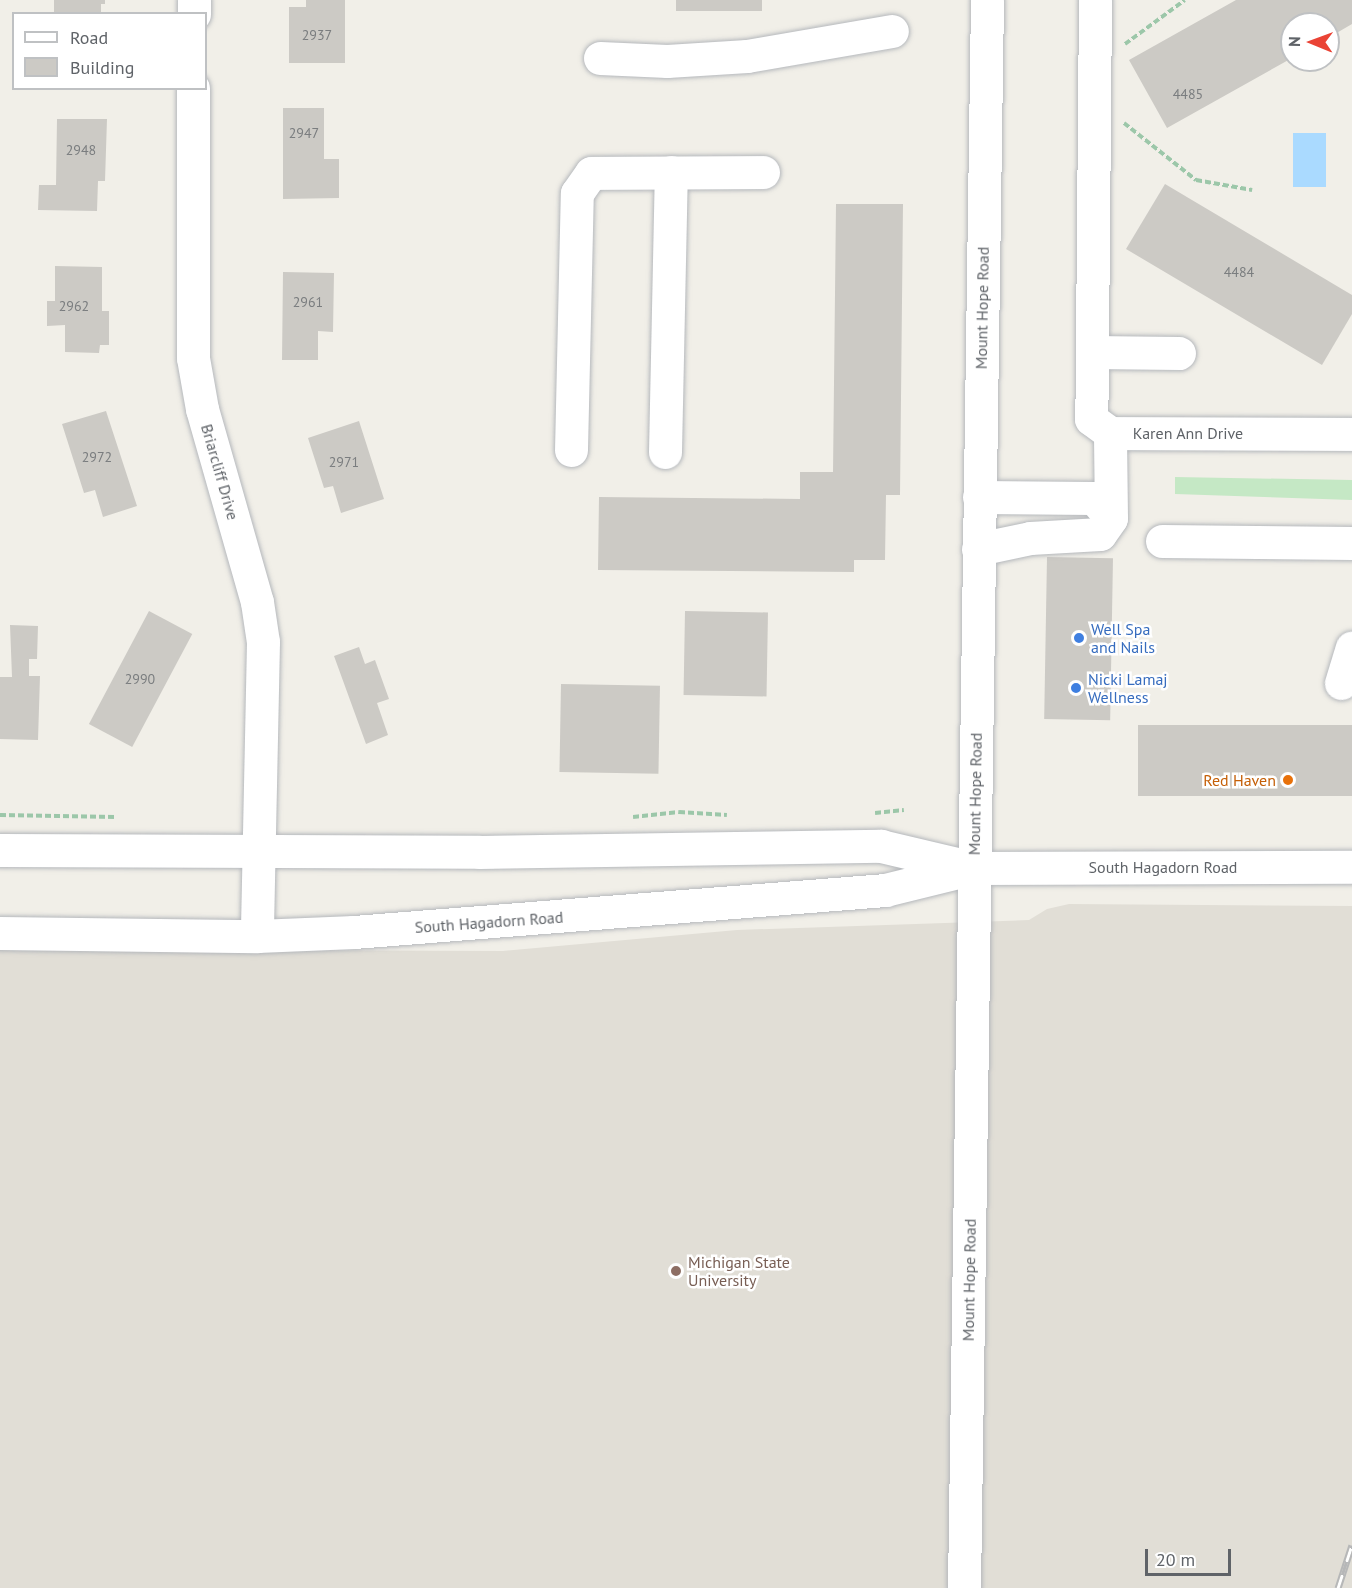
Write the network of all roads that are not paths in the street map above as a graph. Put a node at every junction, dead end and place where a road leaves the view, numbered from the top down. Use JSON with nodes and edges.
{"nodes":[{"id":1,"x":987,"y":0,"type":"edge"},
{"id":2,"x":1095,"y":0,"type":"edge"},
{"id":3,"x":891,"y":31,"type":"dead end"},
{"id":4,"x":600,"y":58,"type":"dead end"},
{"id":5,"x":194,"y":90,"type":"edge"},
{"id":6,"x":671,"y":172,"type":"junction"},
{"id":7,"x":763,"y":172,"type":"dead end"},
{"id":8,"x":1092,"y":352,"type":"junction"},
{"id":9,"x":1179,"y":353,"type":"dead end"},
{"id":10,"x":1110,"y":433,"type":"junction"},
{"id":11,"x":1352,"y":434,"type":"edge"},
{"id":12,"x":571,"y":450,"type":"dead end"},
{"id":13,"x":665,"y":452,"type":"dead end"},
{"id":14,"x":979,"y":497,"type":"junction"},
{"id":15,"x":1112,"y":518,"type":"junction"},
{"id":16,"x":1162,"y":541,"type":"dead end"},
{"id":17,"x":1352,"y":543,"type":"edge"},
{"id":18,"x":978,"y":549,"type":"junction"},
{"id":19,"x":1352,"y":648,"type":"edge"},
{"id":20,"x":1341,"y":683,"type":"dead end"},
{"id":21,"x":0,"y":850,"type":"edge"},
{"id":22,"x":259,"y":853,"type":"junction"},
{"id":23,"x":1352,"y":867,"type":"edge"},
{"id":24,"x":974,"y":868,"type":"junction"},
{"id":25,"x":0,"y":933,"type":"edge"},
{"id":26,"x":257,"y":936,"type":"junction"},
{"id":27,"x":964,"y":1588,"type":"edge"}],
"edges":[{"from":1,"to":14,"type":"street","name":"Mount Hope Road"},
{"from":2,"to":8,"type":"street"},
{"from":3,"to":4,"type":"street"},
{"from":5,"to":22,"type":"street","name":"Briarcliff Drive"},
{"from":6,"to":7,"type":"street"},
{"from":6,"to":12,"type":"street"},
{"from":6,"to":13,"type":"street"},
{"from":8,"to":9,"type":"street"},
{"from":8,"to":10,"type":"street"},
{"from":10,"to":11,"type":"street","name":"Karen Ann Drive"},
{"from":10,"to":15,"type":"street","name":"Karen Ann Drive"},
{"from":14,"to":15,"type":"street"},
{"from":14,"to":18,"type":"street","name":"Mount Hope Road"},
{"from":15,"to":18,"type":"street"},
{"from":16,"to":17,"type":"street"},
{"from":18,"to":24,"type":"street","name":"Mount Hope Road"},
{"from":19,"to":20,"type":"street"},
{"from":21,"to":22,"type":"street","name":"South Hagadorn Road"},
{"from":22,"to":24,"type":"street","name":"South Hagadorn Road"},
{"from":22,"to":26,"type":"street","name":"Briarcliff Drive"},
{"from":23,"to":24,"type":"street","name":"South Hagadorn Road"},
{"from":24,"to":26,"type":"street","name":"South Hagadorn Road"},
{"from":24,"to":27,"type":"street","name":"Mount Hope Road"},
{"from":25,"to":26,"type":"street","name":"South Hagadorn Road"}]}
